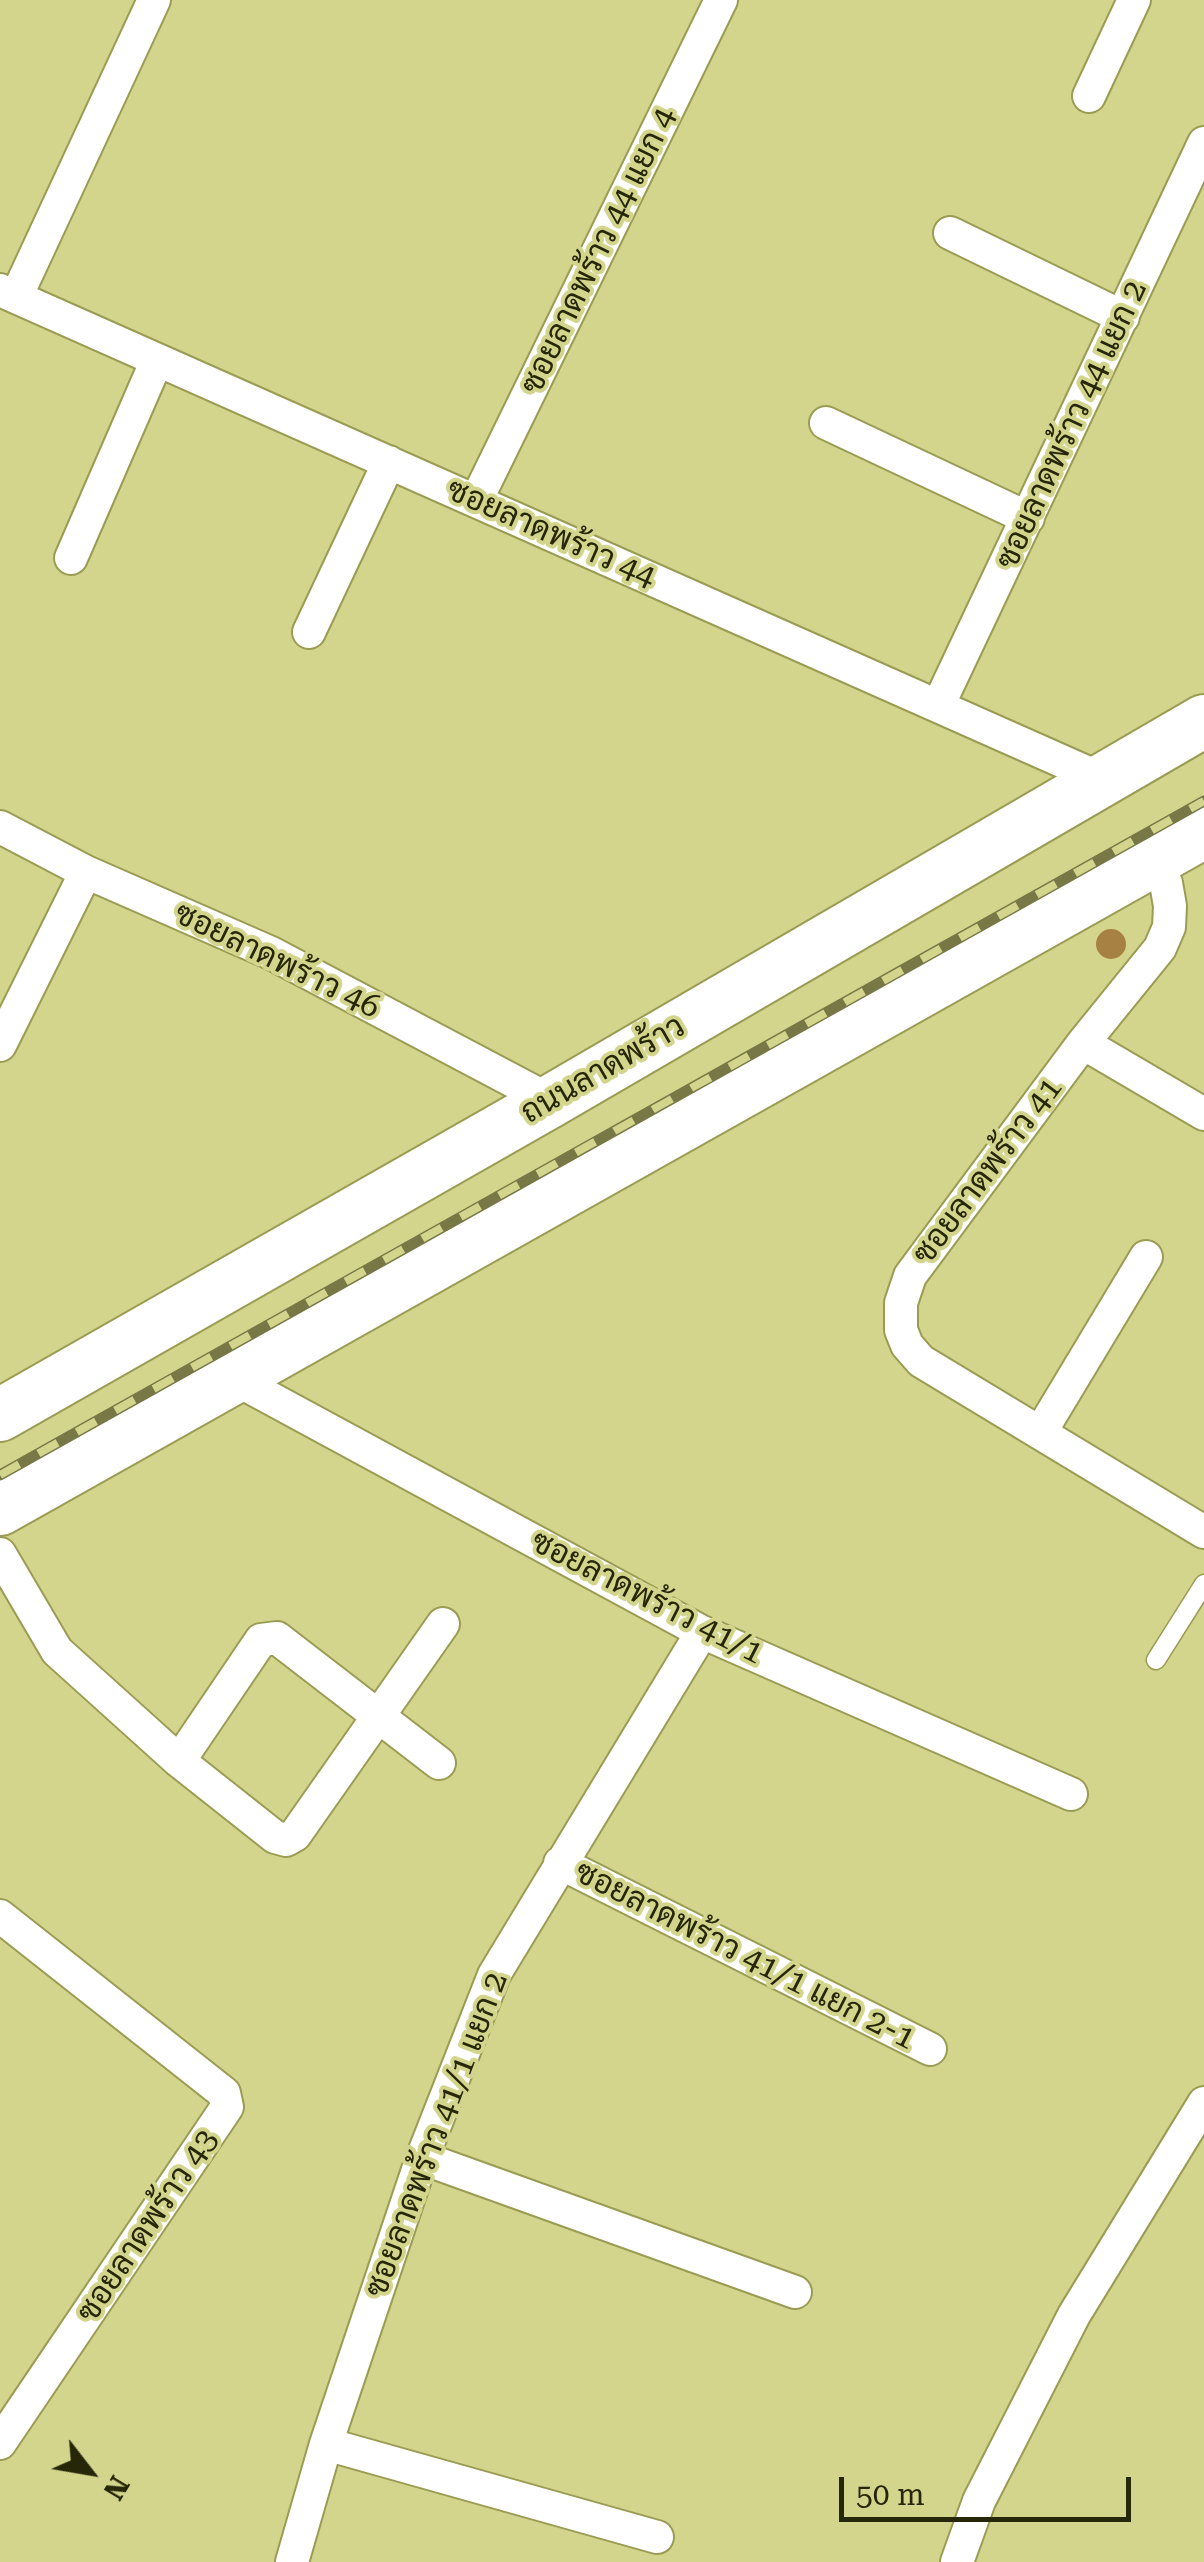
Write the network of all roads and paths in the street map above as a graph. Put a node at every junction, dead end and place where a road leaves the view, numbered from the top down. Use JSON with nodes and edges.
{"nodes":[{"id":1,"x":154,"y":0,"type":"edge"},
{"id":2,"x":721,"y":0,"type":"edge"},
{"id":3,"x":1134,"y":0,"type":"edge"},
{"id":4,"x":1090,"y":96,"type":"dead end"},
{"id":5,"x":1204,"y":143,"type":"edge"},
{"id":6,"x":950,"y":233,"type":"dead end"},
{"id":7,"x":8,"y":293,"type":"edge"},
{"id":8,"x":1122,"y":316,"type":"junction"},
{"id":9,"x":158,"y":360,"type":"junction"},
{"id":10,"x":826,"y":423,"type":"dead end"},
{"id":11,"x":388,"y":462,"type":"junction"},
{"id":12,"x":476,"y":501,"type":"junction"},
{"id":13,"x":1028,"y":518,"type":"junction"},
{"id":14,"x":71,"y":558,"type":"dead end"},
{"id":15,"x":309,"y":632,"type":"dead end"},
{"id":16,"x":938,"y":706,"type":"junction"},
{"id":17,"x":1204,"y":721,"type":"edge"},
{"id":18,"x":1102,"y":778,"type":"junction"},
{"id":19,"x":0,"y":826,"type":"edge"},
{"id":20,"x":1204,"y":832,"type":"edge"},
{"id":21,"x":1154,"y":861,"type":"junction"},
{"id":22,"x":86,"y":872,"type":"junction"},
{"id":23,"x":1083,"y":1043,"type":"junction"},
{"id":24,"x":0,"y":1044,"type":"edge"},
{"id":25,"x":551,"y":1101,"type":"junction"},
{"id":26,"x":1204,"y":1114,"type":"edge"},
{"id":27,"x":1146,"y":1257,"type":"dead end"},
{"id":28,"x":234,"y":1379,"type":"junction"},
{"id":29,"x":0,"y":1415,"type":"edge"},
{"id":30,"x":1040,"y":1433,"type":"junction"},
{"id":31,"x":0,"y":1509,"type":"edge"},
{"id":32,"x":1204,"y":1532,"type":"edge"},
{"id":33,"x":0,"y":1554,"type":"edge"},
{"id":34,"x":1204,"y":1584,"type":"edge"},
{"id":35,"x":443,"y":1624,"type":"dead end"},
{"id":36,"x":702,"y":1632,"type":"junction"},
{"id":37,"x":1156,"y":1660,"type":"dead end"},
{"id":38,"x":376,"y":1717,"type":"junction"},
{"id":39,"x":178,"y":1761,"type":"junction"},
{"id":40,"x":439,"y":1763,"type":"dead end"},
{"id":41,"x":1071,"y":1794,"type":"dead end"},
{"id":42,"x":560,"y":1863,"type":"junction"},
{"id":43,"x":0,"y":1916,"type":"edge"},
{"id":44,"x":930,"y":2049,"type":"dead end"},
{"id":45,"x":1204,"y":2104,"type":"edge"},
{"id":46,"x":422,"y":2158,"type":"junction"},
{"id":47,"x":796,"y":2292,"type":"dead end"},
{"id":48,"x":0,"y":2443,"type":"edge"},
{"id":49,"x":326,"y":2444,"type":"junction"},
{"id":50,"x":657,"y":2537,"type":"dead end"},
{"id":51,"x":292,"y":2562,"type":"edge"},
{"id":52,"x":957,"y":2562,"type":"edge"}],
"edges":[{"from":1,"to":7,"type":"street"},
{"from":2,"to":12,"type":"street","name":"ซอยลาดพร้าว 44 แยก 4"},
{"from":3,"to":4,"type":"street"},
{"from":5,"to":8,"type":"street","name":"ซอยลาดพร้าว 44 แยก 2"},
{"from":6,"to":8,"type":"street"},
{"from":7,"to":9,"type":"street","name":"ซอยลาดพร้าว 44"},
{"from":8,"to":13,"type":"street","name":"ซอยลาดพร้าว 44 แยก 2"},
{"from":9,"to":11,"type":"street","name":"ซอยลาดพร้าว 44"},
{"from":9,"to":14,"type":"street"},
{"from":10,"to":13,"type":"street"},
{"from":11,"to":12,"type":"street","name":"ซอยลาดพร้าว 44"},
{"from":11,"to":15,"type":"street"},
{"from":12,"to":16,"type":"street","name":"ซอยลาดพร้าว 44"},
{"from":13,"to":16,"type":"street","name":"ซอยลาดพร้าว 44 แยก 2"},
{"from":16,"to":18,"type":"street","name":"ซอยลาดพร้าว 44"},
{"from":17,"to":18,"type":"main road","name":"ถนนลาดพร้าว"},
{"from":18,"to":25,"type":"main road","name":"ถนนลาดพร้าว"},
{"from":19,"to":22,"type":"street","name":"ซอยลาดพร้าว 46"},
{"from":20,"to":21,"type":"main road"},
{"from":21,"to":23,"type":"street","name":"ซอยลาดพร้าว 41"},
{"from":21,"to":28,"type":"main road"},
{"from":22,"to":24,"type":"street"},
{"from":22,"to":25,"type":"street","name":"ซอยลาดพร้าว 46"},
{"from":23,"to":26,"type":"street"},
{"from":23,"to":30,"type":"street","name":"ซอยลาดพร้าว 41"},
{"from":25,"to":29,"type":"main road","name":"ถนนลาดพร้าว"},
{"from":27,"to":30,"type":"street"},
{"from":28,"to":31,"type":"main road"},
{"from":28,"to":36,"type":"street","name":"ซอยลาดพร้าว 41/1"},
{"from":30,"to":32,"type":"street","name":"ซอยลาดพร้าว 41"},
{"from":33,"to":39,"type":"street"},
{"from":34,"to":37,"type":"lane"},
{"from":35,"to":38,"type":"street"},
{"from":36,"to":41,"type":"street","name":"ซอยลาดพร้าว 41/1"},
{"from":36,"to":42,"type":"street","name":"ซอยลาดพร้าว 41/1 แยก 2"},
{"from":38,"to":39,"type":"street"},
{"from":38,"to":39,"type":"street"},
{"from":38,"to":40,"type":"street"},
{"from":42,"to":44,"type":"street","name":"ซอยลาดพร้าว 41/1 แยก 2-1"},
{"from":42,"to":46,"type":"street","name":"ซอยลาดพร้าว 41/1 แยก 2"},
{"from":43,"to":48,"type":"street","name":"ซอยลาดพร้าว 43"},
{"from":45,"to":52,"type":"street"},
{"from":46,"to":47,"type":"street"},
{"from":46,"to":49,"type":"street","name":"ซอยลาดพร้าว 41/1 แยก 2"},
{"from":49,"to":50,"type":"street"},
{"from":49,"to":51,"type":"street","name":"ซอยลาดพร้าว 41/1 แยก 2"}]}
